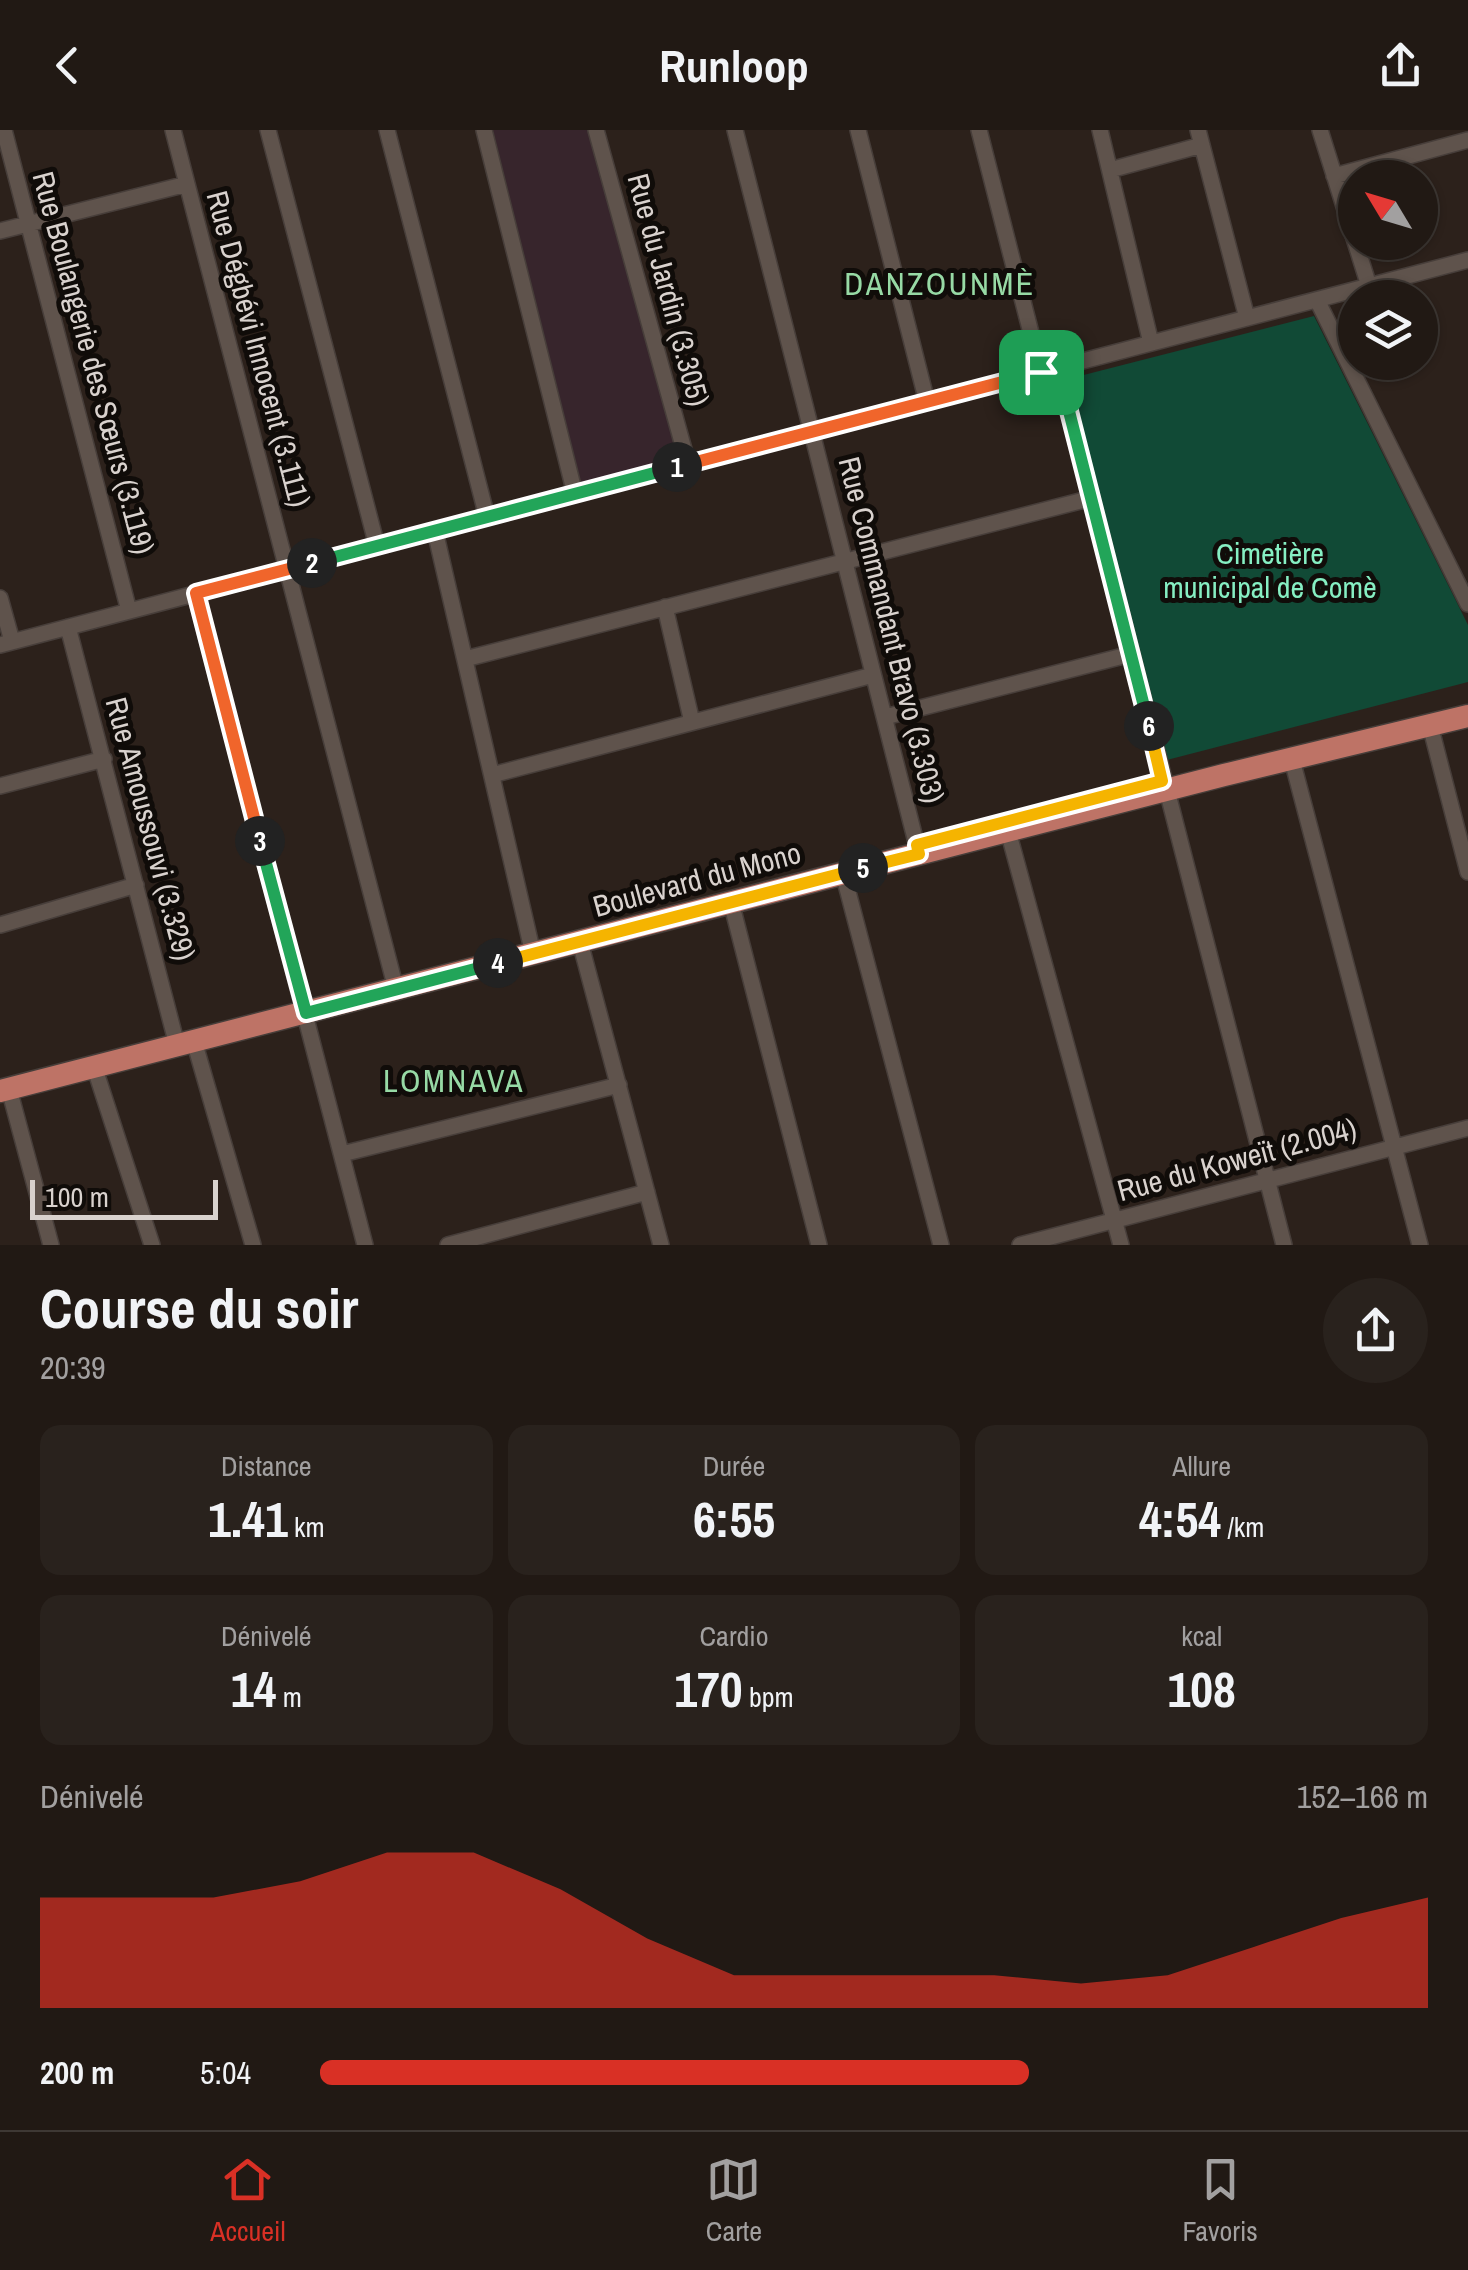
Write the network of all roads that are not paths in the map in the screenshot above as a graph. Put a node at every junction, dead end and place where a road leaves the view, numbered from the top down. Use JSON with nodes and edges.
{"nodes":[{"id":1,"x":4,"y":130,"type":"edge"},
{"id":2,"x":173,"y":130,"type":"edge"},
{"id":3,"x":268,"y":130,"type":"edge"},
{"id":4,"x":386,"y":130,"type":"edge"},
{"id":5,"x":484,"y":130,"type":"edge"},
{"id":6,"x":596,"y":130,"type":"edge"},
{"id":7,"x":735,"y":130,"type":"edge"},
{"id":8,"x":858,"y":130,"type":"edge"},
{"id":9,"x":979,"y":130,"type":"edge"},
{"id":10,"x":1100,"y":130,"type":"edge"},
{"id":11,"x":1320,"y":130,"type":"edge"},
{"id":12,"x":1200,"y":138,"type":"edge"},
{"id":13,"x":1468,"y":140,"type":"edge"},
{"id":14,"x":1110,"y":170,"type":"junction"},
{"id":15,"x":1334,"y":176,"type":"junction"},
{"id":16,"x":187,"y":184,"type":"junction"},
{"id":17,"x":28,"y":224,"type":"junction"},
{"id":18,"x":0,"y":231,"type":"edge"},
{"id":19,"x":1468,"y":260,"type":"edge"},
{"id":20,"x":1367,"y":280,"type":"edge"},
{"id":21,"x":1392,"y":280,"type":"edge"},
{"id":22,"x":1338,"y":294,"type":"edge"},
{"id":23,"x":1317,"y":300,"type":"junction"},
{"id":24,"x":1247,"y":318,"type":"junction"},
{"id":25,"x":1151,"y":343,"type":"junction"},
{"id":26,"x":1058,"y":368,"type":"junction"},
{"id":27,"x":1041,"y":372,"type":"junction"},
{"id":28,"x":927,"y":402,"type":"junction"},
{"id":29,"x":813,"y":432,"type":"junction"},
{"id":30,"x":688,"y":464,"type":"junction"},
{"id":31,"x":575,"y":494,"type":"junction"},
{"id":32,"x":1092,"y":498,"type":"junction"},
{"id":33,"x":487,"y":517,"type":"junction"},
{"id":34,"x":435,"y":530,"type":"junction"},
{"id":35,"x":377,"y":546,"type":"junction"},
{"id":36,"x":844,"y":562,"type":"junction"},
{"id":37,"x":1468,"y":564,"type":"edge"},
{"id":38,"x":287,"y":570,"type":"junction"},
{"id":39,"x":1455,"y":576,"type":"junction"},
{"id":40,"x":196,"y":593,"type":"junction"},
{"id":41,"x":0,"y":598,"type":"edge"},
{"id":42,"x":1468,"y":604,"type":"edge"},
{"id":43,"x":665,"y":607,"type":"junction"},
{"id":44,"x":130,"y":611,"type":"junction"},
{"id":45,"x":68,"y":626,"type":"junction"},
{"id":46,"x":6,"y":643,"type":"edge"},
{"id":47,"x":1131,"y":654,"type":"junction"},
{"id":48,"x":465,"y":659,"type":"junction"},
{"id":49,"x":872,"y":674,"type":"junction"},
{"id":50,"x":1468,"y":706,"type":"edge"},
{"id":51,"x":1468,"y":716,"type":"edge"},
{"id":52,"x":885,"y":717,"type":"junction"},
{"id":53,"x":692,"y":722,"type":"junction"},
{"id":54,"x":1430,"y":726,"type":"junction"},
{"id":55,"x":104,"y":759,"type":"junction"},
{"id":56,"x":1292,"y":760,"type":"junction"},
{"id":57,"x":492,"y":775,"type":"junction"},
{"id":58,"x":0,"y":786,"type":"edge"},
{"id":59,"x":1164,"y":786,"type":"junction"},
{"id":60,"x":1008,"y":831,"type":"junction"},
{"id":61,"x":918,"y":849,"type":"junction"},
{"id":62,"x":1468,"y":872,"type":"edge"},
{"id":63,"x":843,"y":873,"type":"junction"},
{"id":64,"x":136,"y":885,"type":"junction"},
{"id":65,"x":731,"y":902,"type":"junction"},
{"id":66,"x":0,"y":925,"type":"edge"},
{"id":67,"x":580,"y":942,"type":"junction"},
{"id":68,"x":537,"y":948,"type":"junction"},
{"id":69,"x":395,"y":984,"type":"junction"},
{"id":70,"x":304,"y":1008,"type":"junction"},
{"id":71,"x":182,"y":1040,"type":"junction"},
{"id":72,"x":94,"y":1066,"type":"junction"},
{"id":73,"x":619,"y":1085,"type":"junction"},
{"id":74,"x":3,"y":1087,"type":"edge"},
{"id":75,"x":1468,"y":1128,"type":"edge"},
{"id":76,"x":1394,"y":1147,"type":"junction"},
{"id":77,"x":342,"y":1154,"type":"junction"},
{"id":78,"x":1267,"y":1180,"type":"junction"},
{"id":79,"x":647,"y":1192,"type":"junction"},
{"id":80,"x":1115,"y":1220,"type":"junction"},
{"id":81,"x":51,"y":1245,"type":"edge"},
{"id":82,"x":152,"y":1245,"type":"edge"},
{"id":83,"x":253,"y":1245,"type":"edge"},
{"id":84,"x":365,"y":1245,"type":"edge"},
{"id":85,"x":448,"y":1245,"type":"edge"},
{"id":86,"x":661,"y":1245,"type":"edge"},
{"id":87,"x":819,"y":1245,"type":"edge"},
{"id":88,"x":941,"y":1245,"type":"edge"},
{"id":89,"x":1020,"y":1245,"type":"edge"},
{"id":90,"x":1121,"y":1245,"type":"edge"},
{"id":91,"x":1284,"y":1245,"type":"edge"},
{"id":92,"x":1420,"y":1245,"type":"edge"}],
"edges":[{"from":1,"to":17,"type":"street","name":"Rue Boulangerie des Sœurs (3.119)"},
{"from":2,"to":16,"type":"street","name":"Rue Dégbévi Innocent (3.111)"},
{"from":3,"to":35,"type":"street"},
{"from":4,"to":33,"type":"street"},
{"from":5,"to":31,"type":"street"},
{"from":6,"to":30,"type":"street","name":"Rue du Jardin (3.305)"},
{"from":7,"to":29,"type":"street","name":"Rue Commandant Bravo (3.303)"},
{"from":8,"to":28,"type":"street"},
{"from":9,"to":27,"type":"street"},
{"from":10,"to":14,"type":"street"},
{"from":11,"to":15,"type":"street"},
{"from":12,"to":14,"type":"street"},
{"from":12,"to":24,"type":"street"},
{"from":13,"to":15,"type":"street"},
{"from":14,"to":25,"type":"street"},
{"from":15,"to":20,"type":"street"},
{"from":16,"to":17,"type":"street"},
{"from":16,"to":38,"type":"street","name":"Rue Dégbévi Innocent (3.111)"},
{"from":17,"to":18,"type":"street"},
{"from":17,"to":44,"type":"street","name":"Rue Boulangerie des Sœurs (3.119)"},
{"from":19,"to":21,"type":"street"},
{"from":22,"to":23,"type":"street"},
{"from":23,"to":24,"type":"street"},
{"from":23,"to":39,"type":"street"},
{"from":24,"to":25,"type":"street"},
{"from":25,"to":26,"type":"street"},
{"from":26,"to":27,"type":"street"},
{"from":26,"to":32,"type":"street"},
{"from":27,"to":28,"type":"street"},
{"from":28,"to":29,"type":"street"},
{"from":29,"to":30,"type":"street"},
{"from":29,"to":36,"type":"street","name":"Rue Commandant Bravo (3.303)"},
{"from":30,"to":31,"type":"street"},
{"from":31,"to":33,"type":"street"},
{"from":32,"to":36,"type":"street"},
{"from":32,"to":47,"type":"street"},
{"from":33,"to":34,"type":"street"},
{"from":34,"to":35,"type":"street"},
{"from":34,"to":48,"type":"street"},
{"from":35,"to":38,"type":"street"},
{"from":36,"to":43,"type":"street"},
{"from":36,"to":49,"type":"street","name":"Rue Commandant Bravo (3.303)"},
{"from":37,"to":39,"type":"street"},
{"from":38,"to":40,"type":"street"},
{"from":38,"to":69,"type":"street","name":"Rue Dégbévi Innocent (3.111)"},
{"from":39,"to":42,"type":"street"},
{"from":40,"to":44,"type":"street"},
{"from":40,"to":70,"type":"street"},
{"from":41,"to":46,"type":"street"},
{"from":43,"to":48,"type":"street"},
{"from":43,"to":53,"type":"street"},
{"from":44,"to":45,"type":"street"},
{"from":45,"to":46,"type":"street"},
{"from":45,"to":55,"type":"street","name":"Rue Amoussouvi (3.329)"},
{"from":47,"to":52,"type":"street"},
{"from":47,"to":59,"type":"street"},
{"from":48,"to":57,"type":"street"},
{"from":49,"to":52,"type":"street","name":"Rue Commandant Bravo (3.303)"},
{"from":49,"to":53,"type":"street"},
{"from":50,"to":59,"type":"main road","name":"Boulevard du Mono"},
{"from":51,"to":54,"type":"main road","name":"Boulevard du Mono"},
{"from":52,"to":61,"type":"street","name":"Rue Commandant Bravo (3.303)"},
{"from":53,"to":57,"type":"street"},
{"from":54,"to":56,"type":"main road","name":"Boulevard du Mono"},
{"from":54,"to":62,"type":"street"},
{"from":55,"to":58,"type":"street"},
{"from":55,"to":64,"type":"street","name":"Rue Amoussouvi (3.329)"},
{"from":56,"to":59,"type":"main road","name":"Boulevard du Mono"},
{"from":56,"to":76,"type":"street"},
{"from":57,"to":68,"type":"street"},
{"from":59,"to":60,"type":"main road","name":"Boulevard du Mono"},
{"from":59,"to":61,"type":"main road","name":"Boulevard du Mono"},
{"from":59,"to":78,"type":"street"},
{"from":60,"to":61,"type":"main road","name":"Boulevard du Mono"},
{"from":60,"to":80,"type":"street"},
{"from":61,"to":63,"type":"main road","name":"Boulevard du Mono"},
{"from":61,"to":68,"type":"main road","name":"Boulevard du Mono"},
{"from":63,"to":65,"type":"main road","name":"Boulevard du Mono"},
{"from":63,"to":88,"type":"street"},
{"from":64,"to":66,"type":"street"},
{"from":64,"to":71,"type":"street","name":"Rue Amoussouvi (3.329)"},
{"from":65,"to":67,"type":"main road","name":"Boulevard du Mono"},
{"from":65,"to":87,"type":"street"},
{"from":67,"to":68,"type":"main road","name":"Boulevard du Mono"},
{"from":67,"to":73,"type":"street"},
{"from":68,"to":69,"type":"main road","name":"Boulevard du Mono"},
{"from":69,"to":70,"type":"main road","name":"Boulevard du Mono"},
{"from":70,"to":71,"type":"main road","name":"Boulevard du Mono"},
{"from":70,"to":77,"type":"street"},
{"from":71,"to":72,"type":"main road","name":"Boulevard du Mono"},
{"from":71,"to":74,"type":"main road","name":"Boulevard du Mono"},
{"from":71,"to":83,"type":"street","name":"Rue Amoussouvi (3.329)"},
{"from":72,"to":74,"type":"main road","name":"Boulevard du Mono"},
{"from":72,"to":82,"type":"street"},
{"from":73,"to":77,"type":"street"},
{"from":73,"to":79,"type":"street"},
{"from":74,"to":81,"type":"street"},
{"from":75,"to":76,"type":"street","name":"Rue du Koweït (2.004)"},
{"from":76,"to":78,"type":"street","name":"Rue du Koweït (2.004)"},
{"from":76,"to":92,"type":"street"},
{"from":77,"to":84,"type":"street"},
{"from":78,"to":80,"type":"street","name":"Rue du Koweït (2.004)"},
{"from":78,"to":91,"type":"street"},
{"from":79,"to":85,"type":"street"},
{"from":79,"to":86,"type":"street"},
{"from":80,"to":89,"type":"street","name":"Rue du Koweït (2.004)"},
{"from":80,"to":90,"type":"street"}]}
